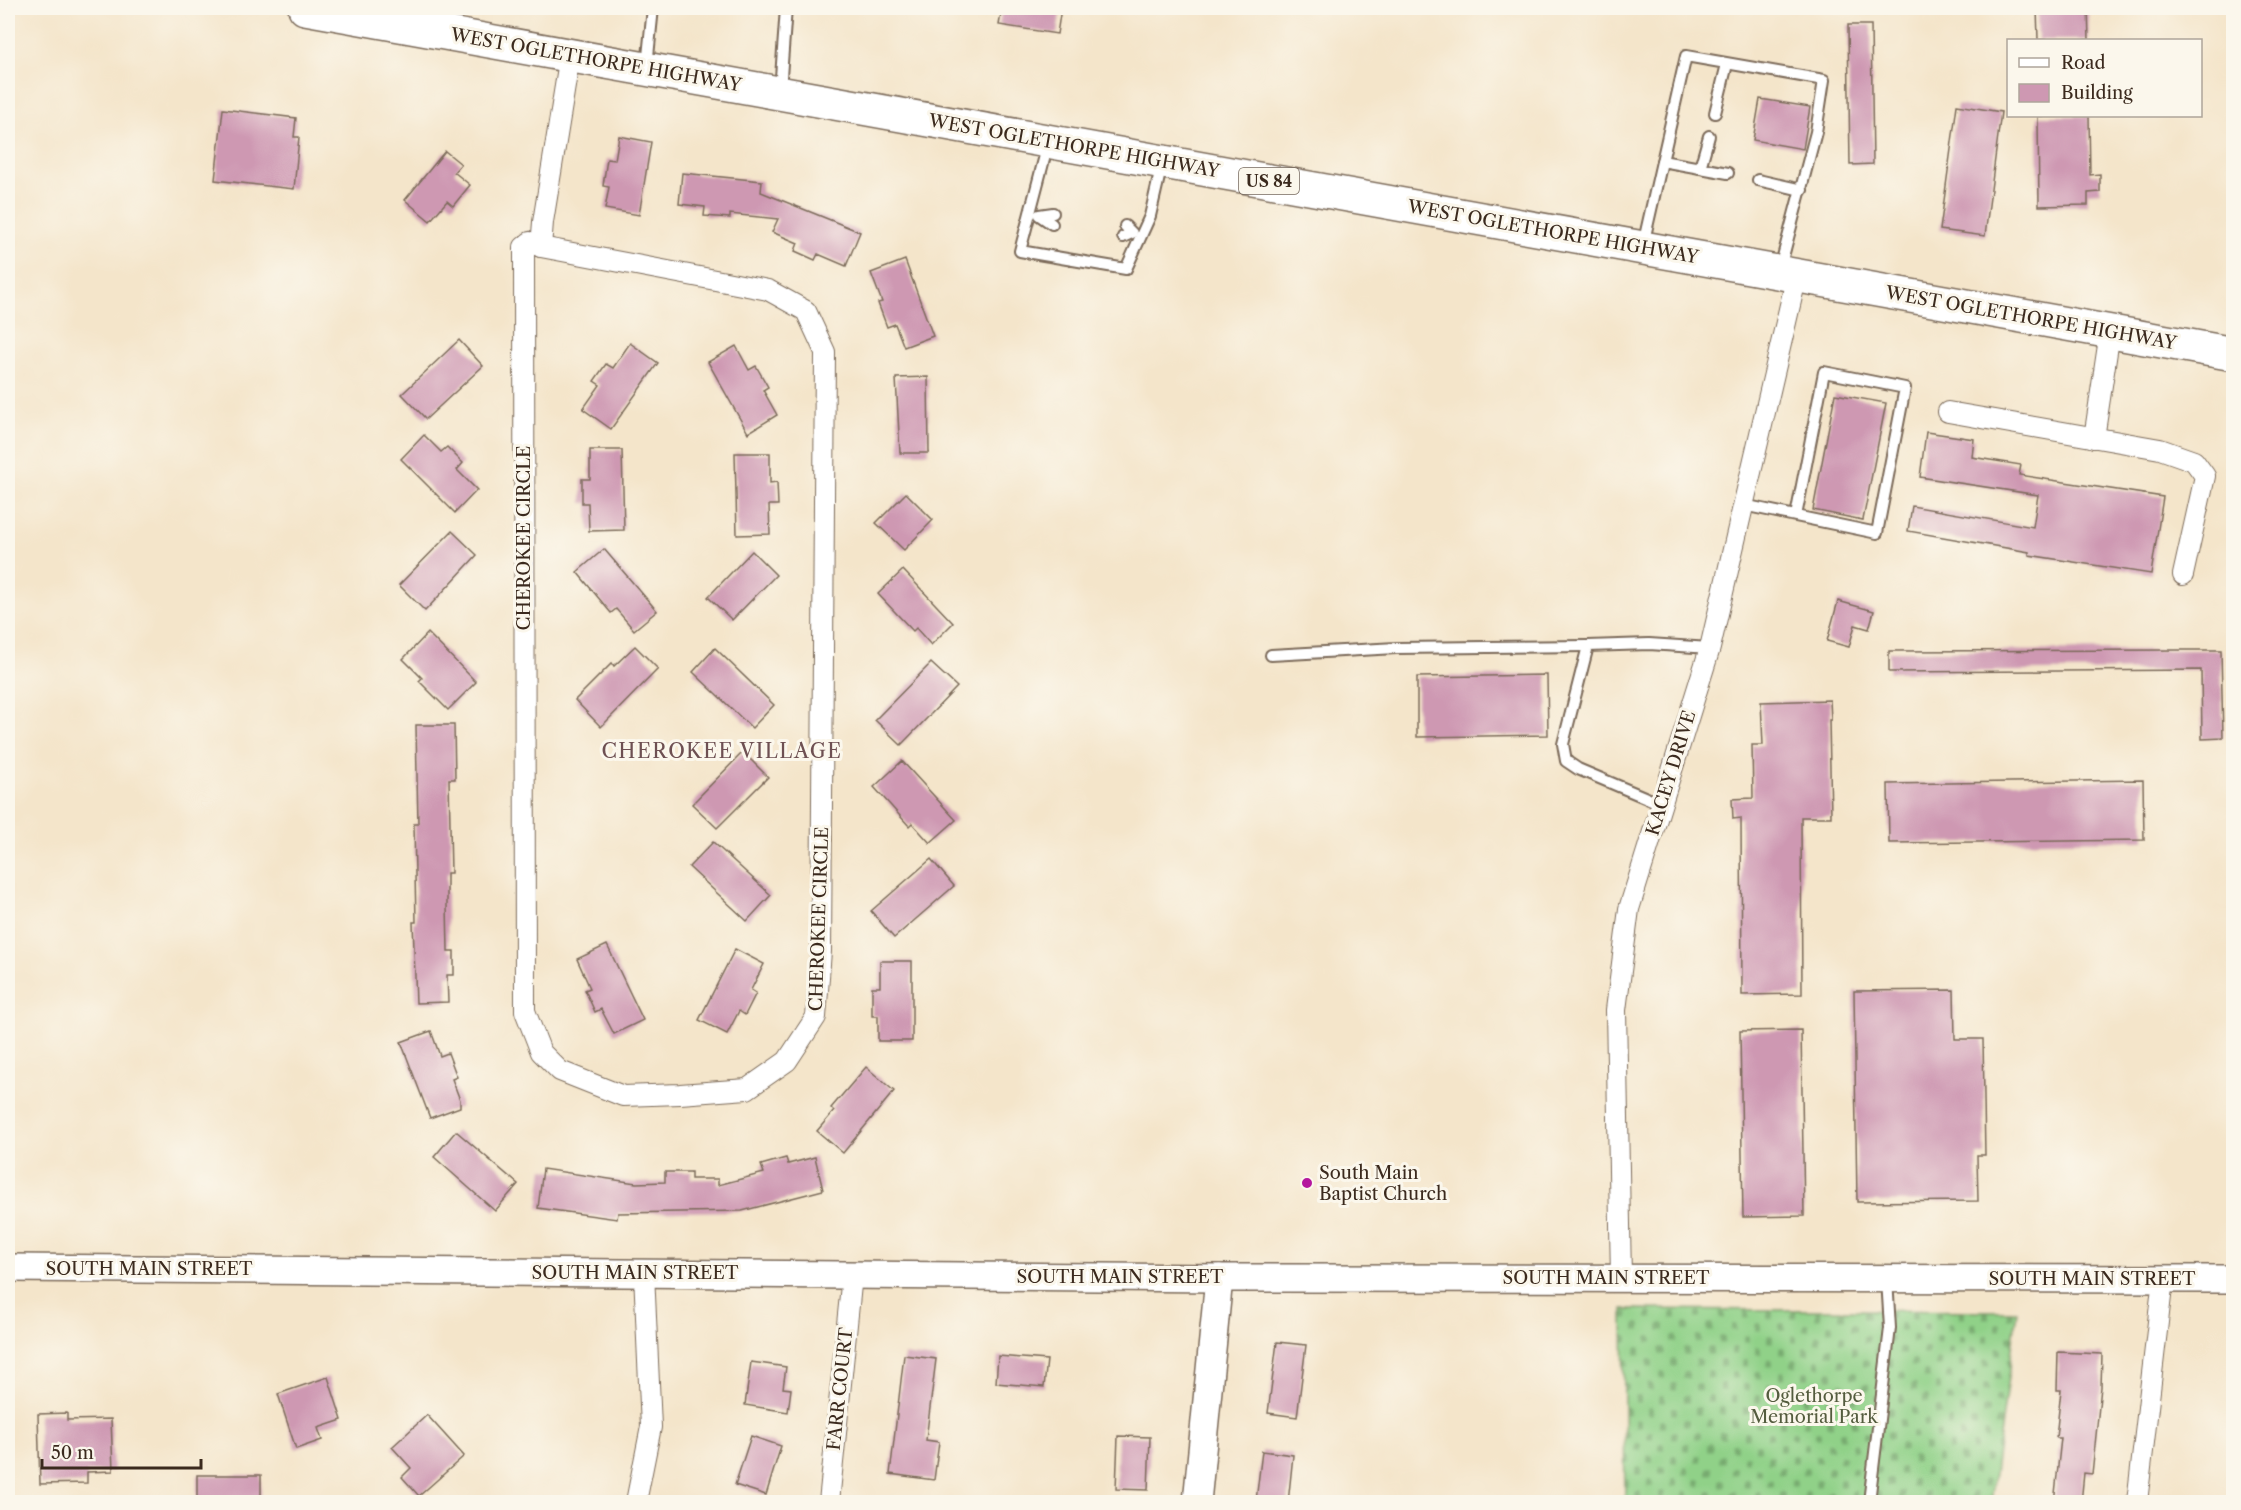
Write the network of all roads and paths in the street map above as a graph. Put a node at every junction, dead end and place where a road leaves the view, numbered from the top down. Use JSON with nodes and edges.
{"nodes":[{"id":1,"x":304,"y":8,"type":"edge"},
{"id":2,"x":653,"y":8,"type":"edge"},
{"id":3,"x":786,"y":8,"type":"edge"},
{"id":4,"x":570,"y":55,"type":"junction"},
{"id":5,"x":1727,"y":64,"type":"junction"},
{"id":6,"x":646,"y":69,"type":"junction"},
{"id":7,"x":779,"y":93,"type":"junction"},
{"id":8,"x":1715,"y":113,"type":"dead end"},
{"id":9,"x":1709,"y":136,"type":"dead end"},
{"id":10,"x":1049,"y":141,"type":"junction"},
{"id":11,"x":1662,"y":161,"type":"junction"},
{"id":12,"x":1162,"y":162,"type":"junction"},
{"id":13,"x":1700,"y":168,"type":"junction"},
{"id":14,"x":1728,"y":173,"type":"dead end"},
{"id":15,"x":1758,"y":180,"type":"dead end"},
{"id":16,"x":1802,"y":190,"type":"junction"},
{"id":17,"x":1034,"y":214,"type":"junction"},
{"id":18,"x":1052,"y":218,"type":"dead end"},
{"id":19,"x":541,"y":247,"type":"junction"},
{"id":20,"x":1642,"y":248,"type":"junction"},
{"id":21,"x":1788,"y":274,"type":"junction"},
{"id":22,"x":2110,"y":332,"type":"junction"},
{"id":23,"x":2234,"y":354,"type":"edge"},
{"id":24,"x":1948,"y":412,"type":"dead end"},
{"id":25,"x":2094,"y":438,"type":"junction"},
{"id":26,"x":1743,"y":505,"type":"junction"},
{"id":27,"x":1796,"y":516,"type":"junction"},
{"id":28,"x":2183,"y":575,"type":"dead end"},
{"id":29,"x":1588,"y":646,"type":"junction"},
{"id":30,"x":1710,"y":648,"type":"junction"},
{"id":31,"x":1271,"y":655,"type":"dead end"},
{"id":32,"x":1662,"y":804,"type":"junction"},
{"id":33,"x":8,"y":1268,"type":"edge"},
{"id":34,"x":644,"y":1273,"type":"junction"},
{"id":35,"x":852,"y":1275,"type":"junction"},
{"id":36,"x":1219,"y":1278,"type":"junction"},
{"id":37,"x":1621,"y":1278,"type":"junction"},
{"id":38,"x":1887,"y":1279,"type":"junction"},
{"id":39,"x":2163,"y":1279,"type":"junction"},
{"id":40,"x":2234,"y":1280,"type":"edge"},
{"id":41,"x":636,"y":1503,"type":"edge"},
{"id":42,"x":828,"y":1503,"type":"edge"},
{"id":43,"x":1197,"y":1503,"type":"edge"},
{"id":44,"x":1869,"y":1503,"type":"edge"},
{"id":45,"x":2137,"y":1503,"type":"edge"}],
"edges":[{"from":1,"to":4,"type":"highway","name":"WEST OGLETHORPE HIGHWAY","number":"US 84"},
{"from":2,"to":6,"type":"lane"},
{"from":3,"to":7,"type":"lane"},
{"from":4,"to":6,"type":"highway","name":"WEST OGLETHORPE HIGHWAY","number":"US 84"},
{"from":4,"to":19,"type":"street"},
{"from":5,"to":8,"type":"lane"},
{"from":5,"to":11,"type":"lane"},
{"from":5,"to":16,"type":"lane"},
{"from":6,"to":7,"type":"highway","name":"WEST OGLETHORPE HIGHWAY","number":"US 84"},
{"from":7,"to":10,"type":"highway","name":"WEST OGLETHORPE HIGHWAY","number":"US 84"},
{"from":9,"to":13,"type":"lane"},
{"from":10,"to":12,"type":"highway","name":"WEST OGLETHORPE HIGHWAY","number":"US 84"},
{"from":10,"to":17,"type":"lane"},
{"from":11,"to":13,"type":"lane"},
{"from":11,"to":20,"type":"lane"},
{"from":12,"to":17,"type":"lane"},
{"from":12,"to":20,"type":"highway","name":"WEST OGLETHORPE HIGHWAY","number":"US 84"},
{"from":13,"to":14,"type":"lane"},
{"from":15,"to":16,"type":"lane"},
{"from":16,"to":21,"type":"lane"},
{"from":17,"to":18,"type":"lane"},
{"from":19,"to":19,"type":"street","name":"CHEROKEE CIRCLE"},
{"from":20,"to":21,"type":"highway","name":"WEST OGLETHORPE HIGHWAY","number":"US 84"},
{"from":21,"to":22,"type":"highway","name":"WEST OGLETHORPE HIGHWAY","number":"US 84"},
{"from":21,"to":26,"type":"street","name":"KACEY DRIVE"},
{"from":22,"to":23,"type":"highway","name":"WEST OGLETHORPE HIGHWAY","number":"US 84"},
{"from":22,"to":25,"type":"street"},
{"from":24,"to":25,"type":"street"},
{"from":25,"to":28,"type":"street"},
{"from":26,"to":27,"type":"lane"},
{"from":26,"to":30,"type":"street","name":"KACEY DRIVE"},
{"from":27,"to":27,"type":"lane"},
{"from":29,"to":30,"type":"lane"},
{"from":29,"to":31,"type":"lane"},
{"from":29,"to":32,"type":"lane"},
{"from":30,"to":32,"type":"street","name":"KACEY DRIVE"},
{"from":32,"to":37,"type":"street","name":"KACEY DRIVE"},
{"from":33,"to":34,"type":"street","name":"SOUTH MAIN STREET"},
{"from":34,"to":35,"type":"street","name":"SOUTH MAIN STREET"},
{"from":34,"to":41,"type":"street"},
{"from":35,"to":36,"type":"street","name":"SOUTH MAIN STREET"},
{"from":35,"to":42,"type":"street","name":"FARR COURT"},
{"from":36,"to":37,"type":"street","name":"SOUTH MAIN STREET"},
{"from":36,"to":43,"type":"street"},
{"from":37,"to":38,"type":"street","name":"SOUTH MAIN STREET"},
{"from":38,"to":39,"type":"street","name":"SOUTH MAIN STREET"},
{"from":38,"to":44,"type":"lane"},
{"from":39,"to":40,"type":"street","name":"SOUTH MAIN STREET"},
{"from":39,"to":45,"type":"street"}]}
